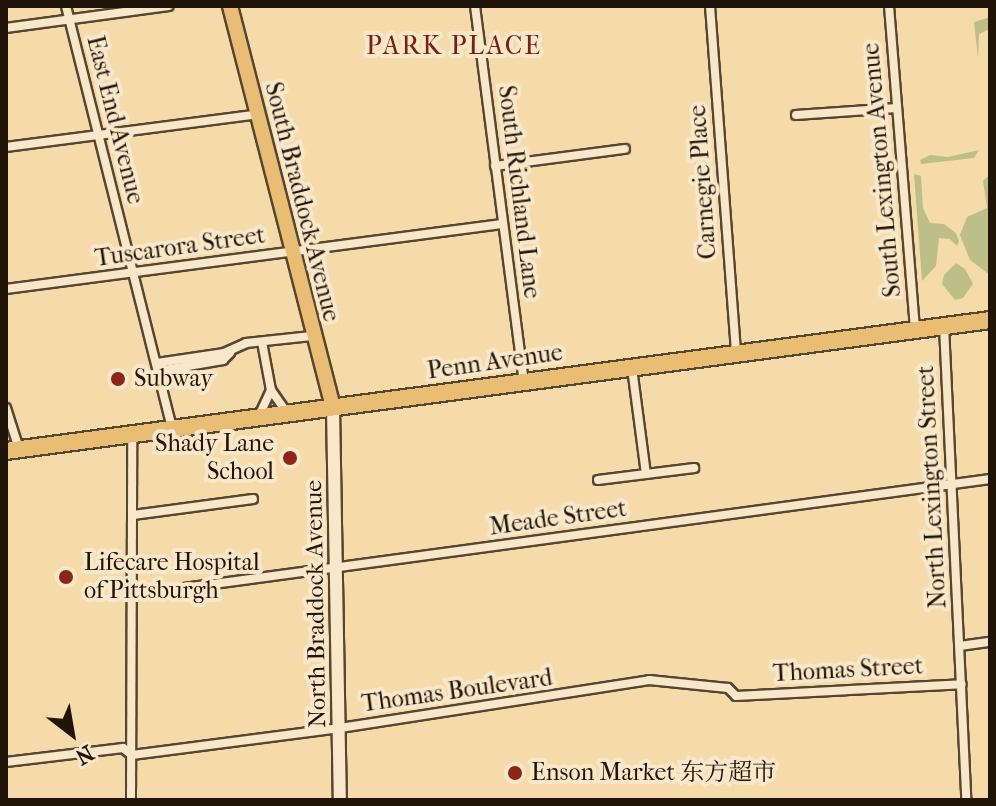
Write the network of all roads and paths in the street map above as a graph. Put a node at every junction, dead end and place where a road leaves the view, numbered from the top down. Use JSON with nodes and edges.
{"nodes":[{"id":1,"x":66,"y":6,"type":"edge"},
{"id":2,"x":169,"y":6,"type":"edge"},
{"id":3,"x":230,"y":6,"type":"edge"},
{"id":4,"x":475,"y":6,"type":"edge"},
{"id":5,"x":710,"y":6,"type":"edge"},
{"id":6,"x":889,"y":6,"type":"edge"},
{"id":7,"x":69,"y":20,"type":"junction"},
{"id":8,"x":6,"y":28,"type":"edge"},
{"id":9,"x":897,"y":108,"type":"junction"},
{"id":10,"x":259,"y":114,"type":"junction"},
{"id":11,"x":796,"y":115,"type":"dead end"},
{"id":12,"x":98,"y":135,"type":"junction"},
{"id":13,"x":6,"y":147,"type":"edge"},
{"id":14,"x":625,"y":149,"type":"dead end"},
{"id":15,"x":495,"y":166,"type":"junction"},
{"id":16,"x":502,"y":224,"type":"junction"},
{"id":17,"x":294,"y":252,"type":"junction"},
{"id":18,"x":133,"y":274,"type":"junction"},
{"id":19,"x":6,"y":289,"type":"edge"},
{"id":20,"x":990,"y":320,"type":"edge"},
{"id":21,"x":944,"y":326,"type":"junction"},
{"id":22,"x":915,"y":330,"type":"junction"},
{"id":23,"x":312,"y":336,"type":"junction"},
{"id":24,"x":262,"y":342,"type":"junction"},
{"id":25,"x":736,"y":354,"type":"junction"},
{"id":26,"x":158,"y":367,"type":"junction"},
{"id":27,"x":632,"y":368,"type":"junction"},
{"id":28,"x":524,"y":382,"type":"junction"},
{"id":29,"x":271,"y":390,"type":"junction"},
{"id":30,"x":6,"y":408,"type":"edge"},
{"id":31,"x":333,"y":408,"type":"junction"},
{"id":32,"x":288,"y":414,"type":"junction"},
{"id":33,"x":258,"y":418,"type":"junction"},
{"id":34,"x":172,"y":429,"type":"junction"},
{"id":35,"x":132,"y":434,"type":"junction"},
{"id":36,"x":12,"y":450,"type":"edge"},
{"id":37,"x":694,"y":468,"type":"dead end"},
{"id":38,"x":646,"y":474,"type":"junction"},
{"id":39,"x":990,"y":479,"type":"edge"},
{"id":40,"x":598,"y":480,"type":"dead end"},
{"id":41,"x":951,"y":486,"type":"junction"},
{"id":42,"x":253,"y":499,"type":"dead end"},
{"id":43,"x":133,"y":515,"type":"junction"},
{"id":44,"x":337,"y":568,"type":"junction"},
{"id":45,"x":132,"y":595,"type":"junction"},
{"id":46,"x":990,"y":642,"type":"edge"},
{"id":47,"x":960,"y":646,"type":"junction"},
{"id":48,"x":962,"y":684,"type":"junction"},
{"id":49,"x":736,"y":696,"type":"joint"},
{"id":50,"x":340,"y":728,"type":"junction"},
{"id":51,"x":132,"y":755,"type":"junction"},
{"id":52,"x":6,"y":762,"type":"edge"},
{"id":53,"x":131,"y":800,"type":"edge"},
{"id":54,"x":340,"y":800,"type":"edge"},
{"id":55,"x":966,"y":800,"type":"edge"}],
"edges":[{"from":1,"to":7,"type":"street","name":"East End Avenue"},
{"from":2,"to":7,"type":"street"},
{"from":3,"to":10,"type":"main road","name":"South Braddock Avenue"},
{"from":4,"to":15,"type":"street","name":"South Richland Lane"},
{"from":5,"to":25,"type":"street","name":"Carnegie Place"},
{"from":6,"to":9,"type":"street","name":"South Lexington Avenue"},
{"from":7,"to":8,"type":"street"},
{"from":7,"to":12,"type":"street","name":"East End Avenue"},
{"from":9,"to":11,"type":"street"},
{"from":9,"to":22,"type":"street","name":"South Lexington Avenue"},
{"from":10,"to":12,"type":"street"},
{"from":10,"to":17,"type":"main road","name":"South Braddock Avenue"},
{"from":12,"to":13,"type":"street"},
{"from":12,"to":18,"type":"street","name":"East End Avenue"},
{"from":14,"to":15,"type":"street"},
{"from":15,"to":16,"type":"street","name":"South Richland Lane"},
{"from":16,"to":17,"type":"street","name":"Tuscarora Street"},
{"from":16,"to":28,"type":"street","name":"South Richland Lane"},
{"from":17,"to":18,"type":"street","name":"Tuscarora Street"},
{"from":17,"to":23,"type":"main road","name":"South Braddock Avenue"},
{"from":18,"to":19,"type":"street","name":"Tuscarora Street"},
{"from":18,"to":26,"type":"street","name":"East End Avenue"},
{"from":20,"to":21,"type":"highway","name":"Penn Avenue"},
{"from":21,"to":22,"type":"highway","name":"Penn Avenue"},
{"from":21,"to":41,"type":"street","name":"North Lexington Street"},
{"from":22,"to":25,"type":"highway","name":"Penn Avenue"},
{"from":23,"to":24,"type":"street"},
{"from":23,"to":31,"type":"main road","name":"South Braddock Avenue"},
{"from":24,"to":26,"type":"street"},
{"from":24,"to":29,"type":"street"},
{"from":25,"to":27,"type":"highway","name":"Penn Avenue"},
{"from":26,"to":34,"type":"street","name":"East End Avenue"},
{"from":27,"to":28,"type":"highway","name":"Penn Avenue"},
{"from":27,"to":38,"type":"street"},
{"from":28,"to":31,"type":"highway","name":"Penn Avenue"},
{"from":29,"to":32,"type":"street"},
{"from":29,"to":33,"type":"street"},
{"from":30,"to":36,"type":"street"},
{"from":31,"to":32,"type":"highway","name":"Penn Avenue"},
{"from":31,"to":44,"type":"main road","name":"North Braddock Avenue"},
{"from":32,"to":33,"type":"highway","name":"Penn Avenue"},
{"from":33,"to":34,"type":"highway","name":"Penn Avenue"},
{"from":34,"to":35,"type":"highway","name":"Penn Avenue"},
{"from":35,"to":36,"type":"highway","name":"Penn Avenue"},
{"from":35,"to":43,"type":"street"},
{"from":37,"to":38,"type":"street"},
{"from":38,"to":40,"type":"street"},
{"from":39,"to":41,"type":"street","name":"Meade Street"},
{"from":41,"to":44,"type":"street","name":"Meade Street"},
{"from":41,"to":47,"type":"street","name":"North Lexington Street"},
{"from":42,"to":43,"type":"street"},
{"from":43,"to":45,"type":"street"},
{"from":44,"to":45,"type":"street","name":"Meade Street"},
{"from":44,"to":50,"type":"main road","name":"North Braddock Avenue"},
{"from":45,"to":51,"type":"street"},
{"from":46,"to":47,"type":"street"},
{"from":47,"to":48,"type":"street","name":"North Lexington Street"},
{"from":48,"to":49,"type":"street","name":"Thomas Street"},
{"from":48,"to":55,"type":"street","name":"North Lexington Street"},
{"from":49,"to":50,"type":"street","name":"Thomas Boulevard"},
{"from":50,"to":51,"type":"street","name":"Thomas Boulevard"},
{"from":50,"to":54,"type":"main road","name":"North Braddock Avenue"},
{"from":51,"to":52,"type":"street"},
{"from":51,"to":53,"type":"street"}]}
